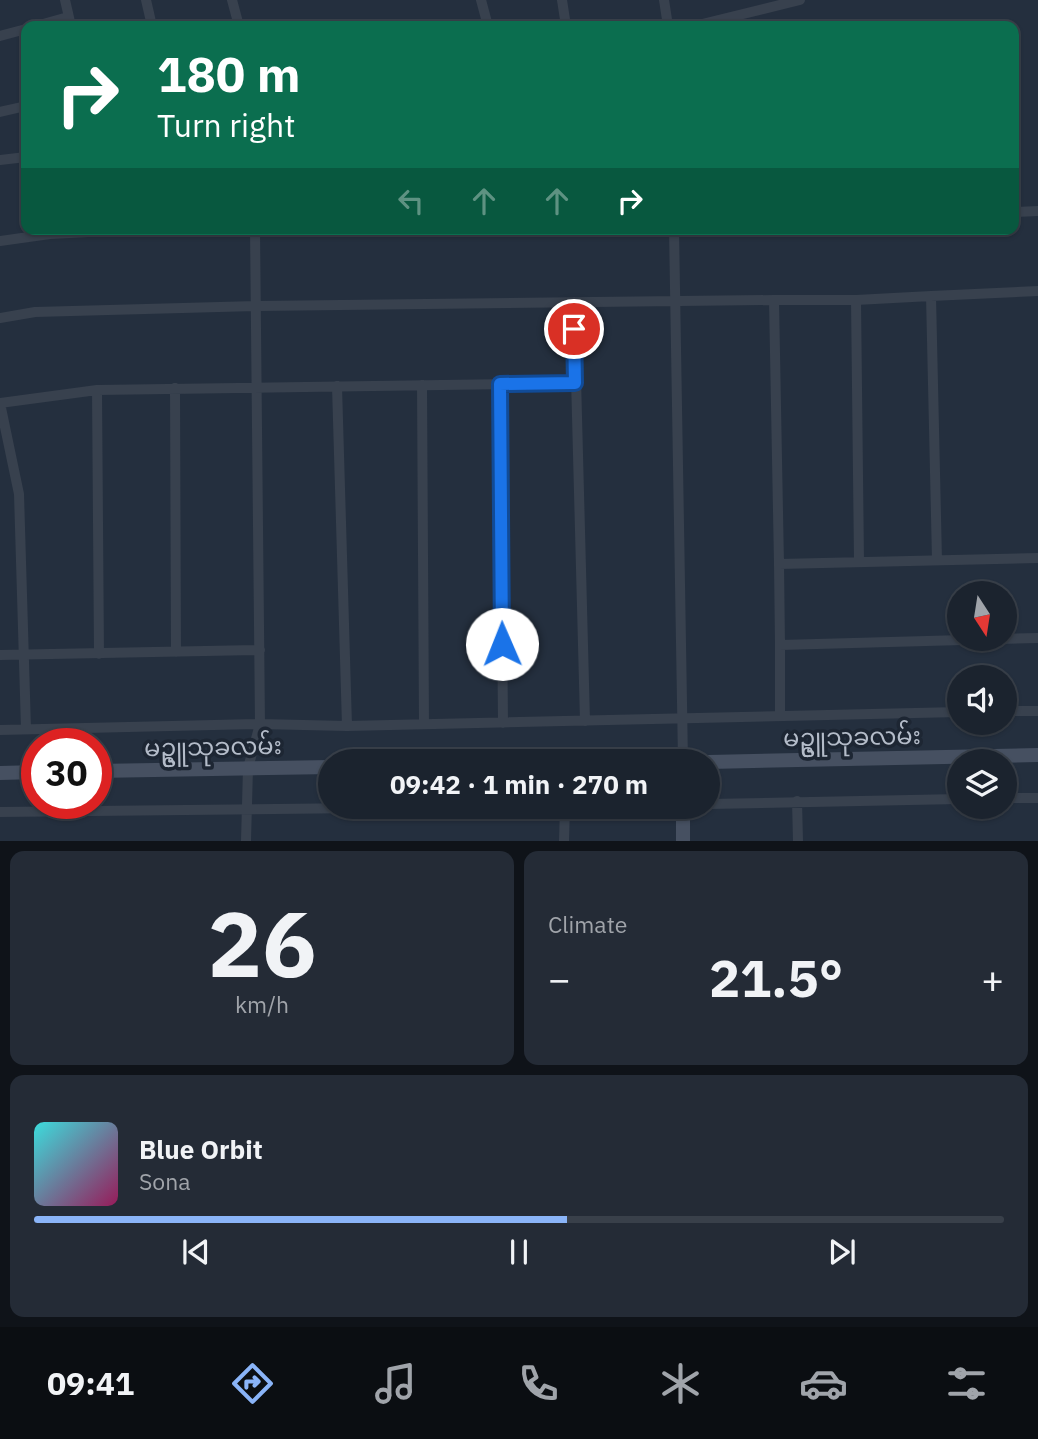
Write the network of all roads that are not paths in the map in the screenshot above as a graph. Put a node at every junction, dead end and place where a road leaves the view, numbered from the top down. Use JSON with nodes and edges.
{"nodes":[{"id":1,"x":65,"y":0,"type":"edge"},
{"id":2,"x":146,"y":0,"type":"edge"},
{"id":3,"x":232,"y":0,"type":"edge"},
{"id":4,"x":481,"y":0,"type":"edge"},
{"id":5,"x":562,"y":0,"type":"edge"},
{"id":6,"x":664,"y":0,"type":"edge"},
{"id":7,"x":800,"y":0,"type":"edge"},
{"id":8,"x":764,"y":4,"type":"edge"},
{"id":9,"x":69,"y":21,"type":"edge"},
{"id":10,"x":151,"y":21,"type":"edge"},
{"id":11,"x":238,"y":21,"type":"edge"},
{"id":12,"x":487,"y":21,"type":"edge"},
{"id":13,"x":565,"y":21,"type":"edge"},
{"id":14,"x":666,"y":21,"type":"edge"},
{"id":15,"x":710,"y":21,"type":"edge"},
{"id":16,"x":21,"y":30,"type":"edge"},
{"id":17,"x":0,"y":36,"type":"edge"},
{"id":18,"x":21,"y":107,"type":"edge"},
{"id":19,"x":0,"y":113,"type":"edge"},
{"id":20,"x":21,"y":158,"type":"edge"},
{"id":21,"x":0,"y":160,"type":"edge"},
{"id":22,"x":1038,"y":211,"type":"edge"},
{"id":23,"x":1019,"y":212,"type":"edge"},
{"id":24,"x":43,"y":235,"type":"edge"},
{"id":25,"x":256,"y":235,"type":"edge"},
{"id":26,"x":674,"y":235,"type":"edge"},
{"id":27,"x":0,"y":241,"type":"edge"},
{"id":28,"x":1038,"y":291,"type":"edge"},
{"id":29,"x":931,"y":296,"type":"junction"},
{"id":30,"x":676,"y":299,"type":"junction"},
{"id":31,"x":774,"y":300,"type":"junction"},
{"id":32,"x":856,"y":300,"type":"junction"},
{"id":33,"x":574,"y":302,"type":"junction"},
{"id":34,"x":257,"y":306,"type":"junction"},
{"id":35,"x":0,"y":318,"type":"edge"},
{"id":36,"x":575,"y":383,"type":"junction"},
{"id":37,"x":500,"y":384,"type":"junction"},
{"id":38,"x":422,"y":385,"type":"junction"},
{"id":39,"x":337,"y":386,"type":"junction"},
{"id":40,"x":257,"y":387,"type":"junction"},
{"id":41,"x":175,"y":388,"type":"junction"},
{"id":42,"x":97,"y":390,"type":"junction"},
{"id":43,"x":0,"y":403,"type":"edge"},
{"id":44,"x":1038,"y":558,"type":"edge"},
{"id":45,"x":937,"y":560,"type":"junction"},
{"id":46,"x":859,"y":561,"type":"junction"},
{"id":47,"x":779,"y":564,"type":"junction"},
{"id":48,"x":1038,"y":638,"type":"edge"},
{"id":49,"x":780,"y":645,"type":"junction"},
{"id":50,"x":260,"y":650,"type":"junction"},
{"id":51,"x":176,"y":652,"type":"junction"},
{"id":52,"x":23,"y":654,"type":"junction"},
{"id":53,"x":99,"y":654,"type":"junction"},
{"id":54,"x":0,"y":655,"type":"edge"},
{"id":55,"x":1017,"y":711,"type":"edge"},
{"id":56,"x":1038,"y":711,"type":"edge"},
{"id":57,"x":947,"y":712,"type":"edge"},
{"id":58,"x":780,"y":716,"type":"junction"},
{"id":59,"x":585,"y":720,"type":"junction"},
{"id":60,"x":682,"y":720,"type":"junction"},
{"id":61,"x":503,"y":723,"type":"junction"},
{"id":62,"x":260,"y":724,"type":"junction"},
{"id":63,"x":424,"y":724,"type":"junction"},
{"id":64,"x":347,"y":726,"type":"junction"},
{"id":65,"x":26,"y":728,"type":"edge"},
{"id":66,"x":73,"y":728,"type":"edge"},
{"id":67,"x":21,"y":729,"type":"edge"},
{"id":68,"x":0,"y":730,"type":"edge"},
{"id":69,"x":683,"y":749,"type":"edge"},
{"id":70,"x":1038,"y":755,"type":"edge"},
{"id":71,"x":720,"y":761,"type":"edge"},
{"id":72,"x":318,"y":767,"type":"edge"},
{"id":73,"x":248,"y":768,"type":"junction"},
{"id":74,"x":112,"y":771,"type":"edge"},
{"id":75,"x":21,"y":772,"type":"edge"},
{"id":76,"x":0,"y":773,"type":"edge"},
{"id":77,"x":1017,"y":798,"type":"edge"},
{"id":78,"x":1038,"y":798,"type":"edge"},
{"id":79,"x":947,"y":799,"type":"edge"},
{"id":80,"x":797,"y":801,"type":"junction"},
{"id":81,"x":720,"y":804,"type":"edge"},
{"id":82,"x":318,"y":808,"type":"edge"},
{"id":83,"x":247,"y":809,"type":"junction"},
{"id":84,"x":0,"y":812,"type":"edge"},
{"id":85,"x":565,"y":819,"type":"edge"},
{"id":86,"x":683,"y":819,"type":"edge"},
{"id":87,"x":246,"y":841,"type":"edge"},
{"id":88,"x":564,"y":841,"type":"edge"},
{"id":89,"x":683,"y":841,"type":"edge"},
{"id":90,"x":798,"y":841,"type":"edge"}],
"edges":[{"from":1,"to":9,"type":"street"},
{"from":2,"to":10,"type":"street"},
{"from":3,"to":11,"type":"street"},
{"from":4,"to":12,"type":"street"},
{"from":5,"to":13,"type":"street"},
{"from":6,"to":14,"type":"street"},
{"from":7,"to":8,"type":"street"},
{"from":8,"to":15,"type":"street"},
{"from":16,"to":17,"type":"street"},
{"from":18,"to":19,"type":"street"},
{"from":20,"to":21,"type":"street"},
{"from":22,"to":23,"type":"street"},
{"from":24,"to":27,"type":"street"},
{"from":25,"to":34,"type":"street"},
{"from":26,"to":30,"type":"street"},
{"from":28,"to":29,"type":"street"},
{"from":29,"to":32,"type":"street"},
{"from":29,"to":45,"type":"street"},
{"from":30,"to":31,"type":"street"},
{"from":30,"to":33,"type":"street"},
{"from":30,"to":60,"type":"street"},
{"from":31,"to":32,"type":"street"},
{"from":31,"to":47,"type":"street"},
{"from":32,"to":46,"type":"street"},
{"from":33,"to":34,"type":"street"},
{"from":33,"to":36,"type":"street"},
{"from":34,"to":35,"type":"street"},
{"from":34,"to":40,"type":"street"},
{"from":36,"to":37,"type":"street"},
{"from":36,"to":59,"type":"street"},
{"from":37,"to":38,"type":"street"},
{"from":37,"to":61,"type":"street"},
{"from":38,"to":39,"type":"street"},
{"from":38,"to":63,"type":"street"},
{"from":39,"to":40,"type":"street"},
{"from":39,"to":64,"type":"street"},
{"from":40,"to":41,"type":"street"},
{"from":40,"to":50,"type":"street"},
{"from":41,"to":42,"type":"street"},
{"from":41,"to":51,"type":"street"},
{"from":42,"to":43,"type":"street"},
{"from":42,"to":53,"type":"street"},
{"from":43,"to":52,"type":"street"},
{"from":44,"to":45,"type":"street"},
{"from":45,"to":46,"type":"street"},
{"from":46,"to":47,"type":"street"},
{"from":47,"to":49,"type":"street"},
{"from":48,"to":49,"type":"street"},
{"from":49,"to":58,"type":"street"},
{"from":50,"to":51,"type":"street"},
{"from":50,"to":62,"type":"street"},
{"from":51,"to":53,"type":"street"},
{"from":52,"to":53,"type":"street"},
{"from":52,"to":54,"type":"street"},
{"from":52,"to":65,"type":"street"},
{"from":55,"to":56,"type":"street"},
{"from":57,"to":58,"type":"street"},
{"from":58,"to":60,"type":"street"},
{"from":59,"to":60,"type":"street"},
{"from":59,"to":61,"type":"street"},
{"from":60,"to":69,"type":"street"},
{"from":61,"to":63,"type":"street"},
{"from":62,"to":64,"type":"street"},
{"from":62,"to":66,"type":"street"},
{"from":62,"to":73,"type":"street"},
{"from":63,"to":64,"type":"street"},
{"from":67,"to":68,"type":"street"},
{"from":70,"to":71,"type":"street","name":"မဥ္ဇူသုခလမ်း"},
{"from":72,"to":73,"type":"street","name":"မဥ္ဇူသုခလမ်း"},
{"from":73,"to":74,"type":"street","name":"မဥ္ဇူသုခလမ်း"},
{"from":73,"to":83,"type":"street"},
{"from":75,"to":76,"type":"street"},
{"from":77,"to":78,"type":"street"},
{"from":79,"to":80,"type":"street"},
{"from":80,"to":81,"type":"street"},
{"from":80,"to":90,"type":"street"},
{"from":82,"to":83,"type":"street"},
{"from":83,"to":84,"type":"street"},
{"from":83,"to":87,"type":"street"},
{"from":85,"to":88,"type":"street"},
{"from":86,"to":89,"type":"street"}]}
